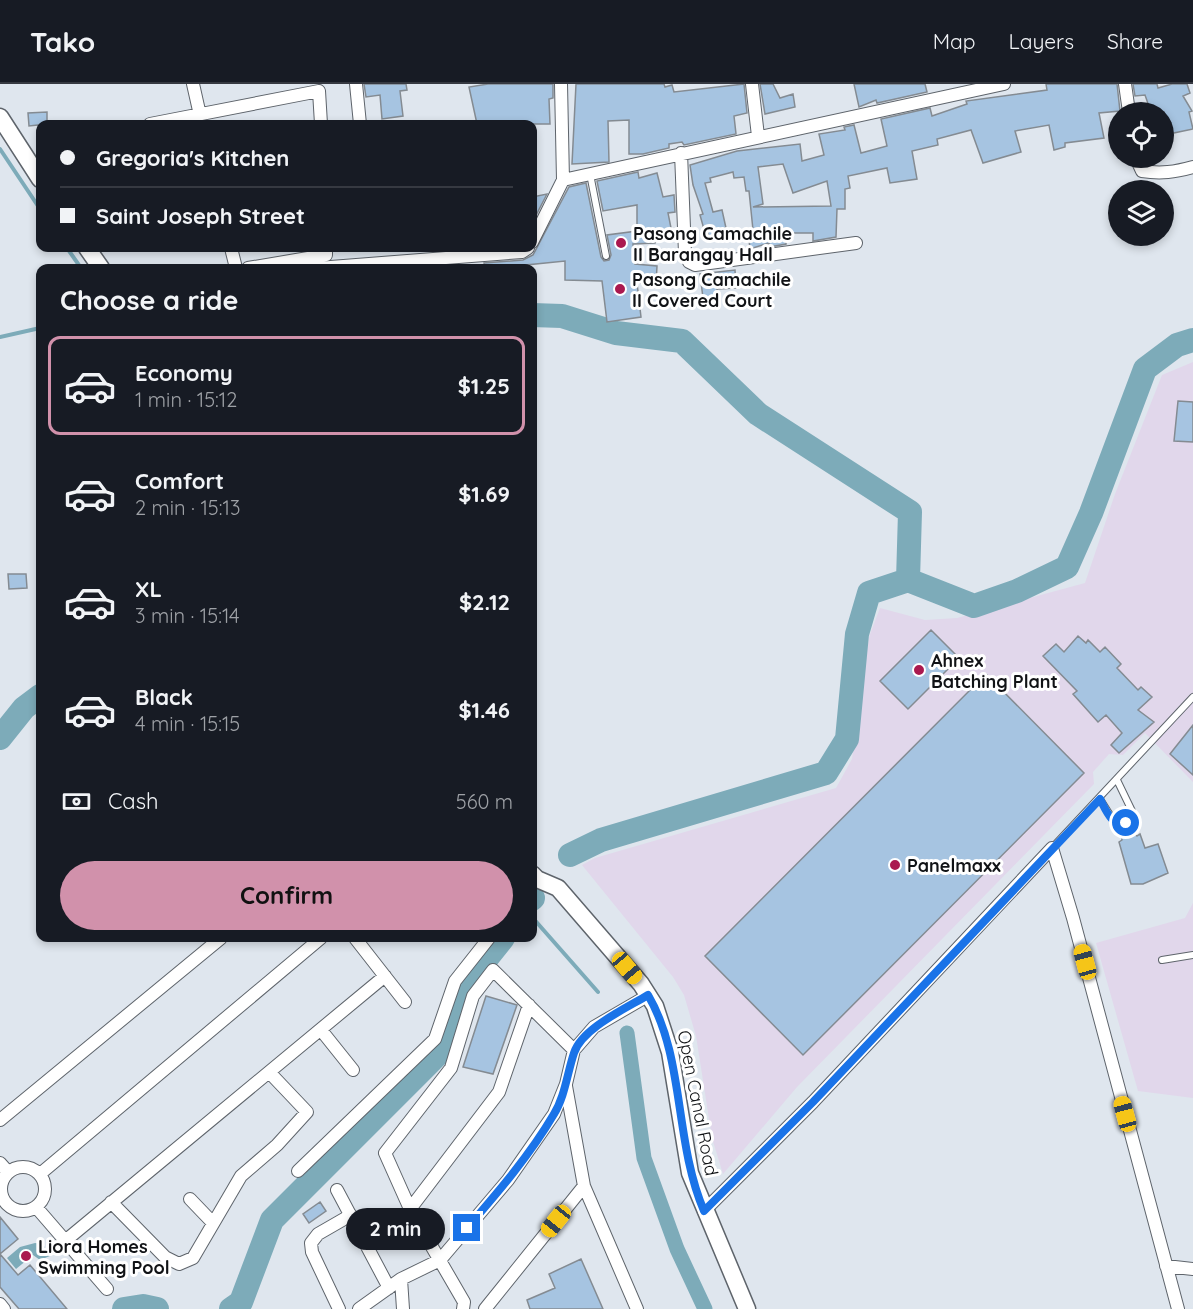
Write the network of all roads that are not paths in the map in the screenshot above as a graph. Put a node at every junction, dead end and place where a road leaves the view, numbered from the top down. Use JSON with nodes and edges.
{"nodes":[{"id":1,"x":193,"y":84,"type":"edge"},
{"id":2,"x":356,"y":84,"type":"edge"},
{"id":3,"x":561,"y":84,"type":"edge"},
{"id":4,"x":752,"y":84,"type":"edge"},
{"id":5,"x":1004,"y":84,"type":"edge"},
{"id":6,"x":1125,"y":84,"type":"edge"},
{"id":7,"x":962,"y":88,"type":"edge"},
{"id":8,"x":1128,"y":102,"type":"edge"},
{"id":9,"x":0,"y":117,"type":"edge"},
{"id":10,"x":201,"y":119,"type":"edge"},
{"id":11,"x":321,"y":120,"type":"edge"},
{"id":12,"x":360,"y":120,"type":"edge"},
{"id":13,"x":758,"y":136,"type":"junction"},
{"id":14,"x":681,"y":153,"type":"junction"},
{"id":15,"x":1193,"y":167,"type":"edge"},
{"id":16,"x":1141,"y":168,"type":"edge"},
{"id":17,"x":36,"y":172,"type":"edge"},
{"id":18,"x":589,"y":174,"type":"junction"},
{"id":19,"x":563,"y":180,"type":"junction"},
{"id":20,"x":537,"y":232,"type":"edge"},
{"id":21,"x":856,"y":243,"type":"dead end"},
{"id":22,"x":326,"y":252,"type":"edge"},
{"id":23,"x":522,"y":252,"type":"edge"},
{"id":24,"x":606,"y":256,"type":"dead end"},
{"id":25,"x":272,"y":264,"type":"edge"},
{"id":26,"x":369,"y":264,"type":"edge"},
{"id":27,"x":1193,"y":697,"type":"edge"},
{"id":28,"x":1117,"y":780,"type":"junction"},
{"id":29,"x":1100,"y":799,"type":"junction"},
{"id":30,"x":1052,"y":848,"type":"junction"},
{"id":31,"x":537,"y":879,"type":"edge"},
{"id":32,"x":216,"y":942,"type":"edge"},
{"id":33,"x":316,"y":942,"type":"edge"},
{"id":34,"x":358,"y":942,"type":"edge"},
{"id":35,"x":486,"y":942,"type":"edge"},
{"id":36,"x":1193,"y":955,"type":"edge"},
{"id":37,"x":1162,"y":960,"type":"dead end"},
{"id":38,"x":385,"y":976,"type":"junction"},
{"id":39,"x":648,"y":995,"type":"junction"},
{"id":40,"x":405,"y":1002,"type":"dead end"},
{"id":41,"x":529,"y":1005,"type":"junction"},
{"id":42,"x":321,"y":1030,"type":"junction"},
{"id":43,"x":574,"y":1050,"type":"junction"},
{"id":44,"x":353,"y":1070,"type":"dead end"},
{"id":45,"x":269,"y":1072,"type":"junction"},
{"id":46,"x":566,"y":1084,"type":"junction"},
{"id":47,"x":0,"y":1120,"type":"edge"},
{"id":48,"x":4,"y":1168,"type":"edge"},
{"id":49,"x":298,"y":1171,"type":"dead end"},
{"id":50,"x":40,"y":1174,"type":"junction"},
{"id":51,"x":584,"y":1186,"type":"junction"},
{"id":52,"x":337,"y":1190,"type":"dead end"},
{"id":53,"x":190,"y":1199,"type":"dead end"},
{"id":54,"x":111,"y":1202,"type":"junction"},
{"id":55,"x":3,"y":1206,"type":"edge"},
{"id":56,"x":36,"y":1208,"type":"junction"},
{"id":57,"x":410,"y":1209,"type":"junction"},
{"id":58,"x":704,"y":1211,"type":"junction"},
{"id":59,"x":351,"y":1215,"type":"junction"},
{"id":60,"x":213,"y":1223,"type":"junction"},
{"id":61,"x":65,"y":1241,"type":"junction"},
{"id":62,"x":440,"y":1260,"type":"junction"},
{"id":63,"x":1166,"y":1266,"type":"junction"},
{"id":64,"x":1193,"y":1269,"type":"edge"},
{"id":65,"x":401,"y":1280,"type":"junction"},
{"id":66,"x":389,"y":1288,"type":"junction"},
{"id":67,"x":108,"y":1289,"type":"dead end"},
{"id":68,"x":0,"y":1304,"type":"edge"},
{"id":69,"x":4,"y":1309,"type":"edge"},
{"id":70,"x":339,"y":1309,"type":"edge"},
{"id":71,"x":359,"y":1309,"type":"edge"},
{"id":72,"x":403,"y":1309,"type":"edge"},
{"id":73,"x":464,"y":1309,"type":"edge"},
{"id":74,"x":485,"y":1309,"type":"edge"},
{"id":75,"x":637,"y":1309,"type":"edge"},
{"id":76,"x":747,"y":1309,"type":"edge"},
{"id":77,"x":1178,"y":1309,"type":"edge"}],
"edges":[{"from":1,"to":10,"type":"street"},
{"from":2,"to":12,"type":"street"},
{"from":3,"to":19,"type":"street"},
{"from":4,"to":13,"type":"street"},
{"from":5,"to":7,"type":"street"},
{"from":6,"to":8,"type":"street"},
{"from":7,"to":13,"type":"street"},
{"from":9,"to":17,"type":"main road"},
{"from":10,"to":11,"type":"street"},
{"from":13,"to":14,"type":"street"},
{"from":14,"to":18,"type":"street"},
{"from":14,"to":21,"type":"street"},
{"from":15,"to":16,"type":"street"},
{"from":18,"to":19,"type":"street"},
{"from":18,"to":24,"type":"lane"},
{"from":19,"to":20,"type":"street"},
{"from":22,"to":25,"type":"street"},
{"from":23,"to":26,"type":"street"},
{"from":27,"to":28,"type":"lane"},
{"from":28,"to":29,"type":"lane"},
{"from":28,"to":29,"type":"lane"},
{"from":29,"to":30,"type":"lane"},
{"from":30,"to":58,"type":"street"},
{"from":30,"to":63,"type":"street"},
{"from":31,"to":39,"type":"main road","name":"Open Canal Road"},
{"from":32,"to":47,"type":"street"},
{"from":33,"to":50,"type":"street"},
{"from":34,"to":38,"type":"street"},
{"from":35,"to":49,"type":"street"},
{"from":36,"to":37,"type":"lane"},
{"from":38,"to":40,"type":"street"},
{"from":38,"to":42,"type":"street"},
{"from":39,"to":43,"type":"street"},
{"from":39,"to":58,"type":"main road","name":"Open Canal Road"},
{"from":41,"to":43,"type":"street"},
{"from":41,"to":57,"type":"street"},
{"from":41,"to":57,"type":"street"},
{"from":42,"to":44,"type":"street"},
{"from":42,"to":45,"type":"street"},
{"from":43,"to":46,"type":"street"},
{"from":45,"to":54,"type":"street"},
{"from":45,"to":60,"type":"street"},
{"from":46,"to":51,"type":"street"},
{"from":46,"to":62,"type":"street"},
{"from":48,"to":50,"type":"street"},
{"from":48,"to":55,"type":"street"},
{"from":50,"to":56,"type":"street"},
{"from":51,"to":74,"type":"street"},
{"from":51,"to":75,"type":"street"},
{"from":52,"to":59,"type":"street"},
{"from":53,"to":60,"type":"street"},
{"from":54,"to":60,"type":"street"},
{"from":54,"to":61,"type":"street"},
{"from":55,"to":56,"type":"street"},
{"from":56,"to":61,"type":"street"},
{"from":57,"to":62,"type":"street"},
{"from":58,"to":76,"type":"main road","name":"Open Canal Road"},
{"from":59,"to":66,"type":"street"},
{"from":59,"to":70,"type":"street"},
{"from":61,"to":67,"type":"street"},
{"from":62,"to":65,"type":"street"},
{"from":62,"to":73,"type":"street"},
{"from":63,"to":64,"type":"street"},
{"from":63,"to":77,"type":"street"},
{"from":65,"to":66,"type":"street"},
{"from":65,"to":72,"type":"street"},
{"from":66,"to":71,"type":"street"},
{"from":68,"to":69,"type":"street"}]}
